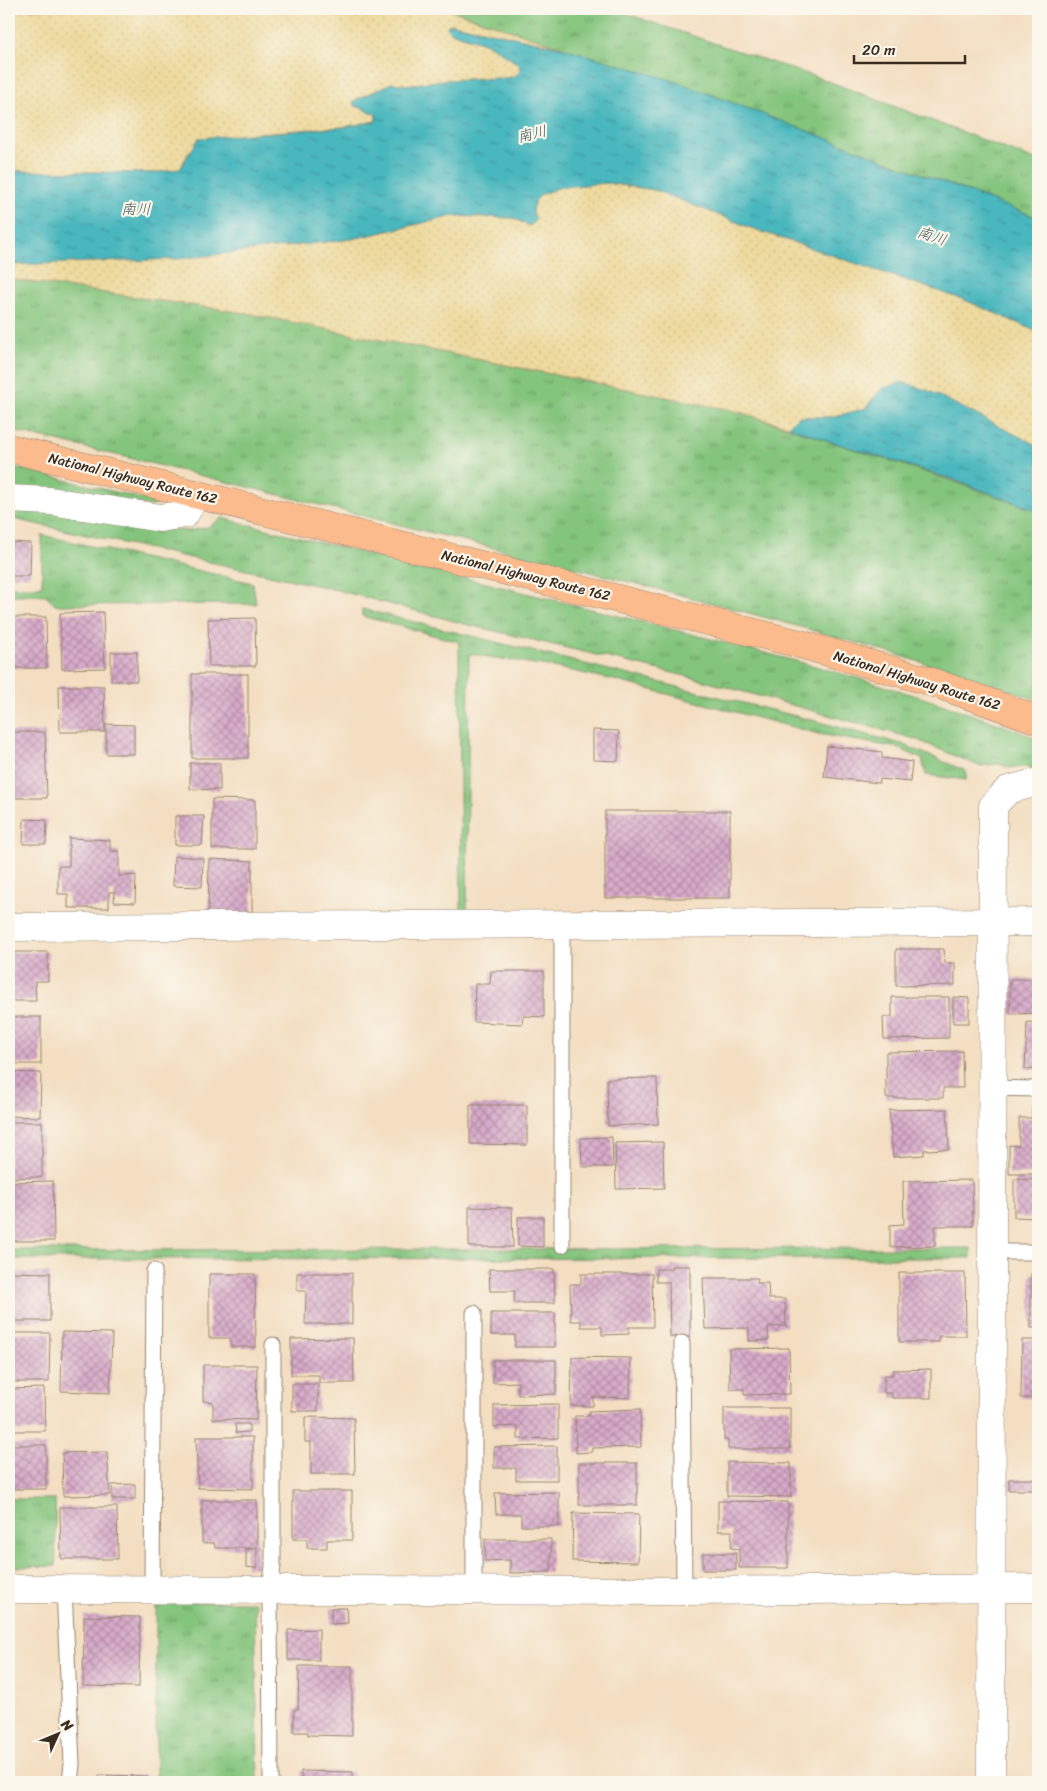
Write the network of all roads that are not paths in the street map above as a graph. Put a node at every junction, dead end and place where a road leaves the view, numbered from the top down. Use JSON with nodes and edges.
{"nodes":[{"id":1,"x":9,"y":448,"type":"edge"},
{"id":2,"x":196,"y":494,"type":"junction"},
{"id":3,"x":9,"y":499,"type":"edge"},
{"id":4,"x":1038,"y":720,"type":"edge"},
{"id":5,"x":1038,"y":782,"type":"edge"},
{"id":6,"x":1038,"y":922,"type":"edge"},
{"id":7,"x":992,"y":923,"type":"junction"},
{"id":8,"x":562,"y":925,"type":"junction"},
{"id":9,"x":9,"y":927,"type":"edge"},
{"id":10,"x":991,"y":1088,"type":"junction"},
{"id":11,"x":1038,"y":1089,"type":"edge"},
{"id":12,"x":562,"y":1245,"type":"dead end"},
{"id":13,"x":992,"y":1252,"type":"junction"},
{"id":14,"x":1038,"y":1252,"type":"edge"},
{"id":15,"x":154,"y":1271,"type":"dead end"},
{"id":16,"x":474,"y":1313,"type":"dead end"},
{"id":17,"x":682,"y":1342,"type":"dead end"},
{"id":18,"x":273,"y":1345,"type":"dead end"},
{"id":19,"x":152,"y":1588,"type":"junction"},
{"id":20,"x":270,"y":1588,"type":"junction"},
{"id":21,"x":1038,"y":1588,"type":"edge"},
{"id":22,"x":9,"y":1589,"type":"edge"},
{"id":23,"x":64,"y":1589,"type":"junction"},
{"id":24,"x":474,"y":1589,"type":"junction"},
{"id":25,"x":992,"y":1589,"type":"junction"},
{"id":26,"x":684,"y":1591,"type":"junction"},
{"id":27,"x":70,"y":1782,"type":"edge"},
{"id":28,"x":271,"y":1782,"type":"edge"},
{"id":29,"x":991,"y":1782,"type":"edge"}],
"edges":[{"from":1,"to":2,"type":"highway","name":"National Highway Route 162"},
{"from":2,"to":3,"type":"street"},
{"from":2,"to":4,"type":"highway","name":"National Highway Route 162"},
{"from":5,"to":7,"type":"street"},
{"from":6,"to":7,"type":"street"},
{"from":7,"to":8,"type":"street"},
{"from":7,"to":10,"type":"street"},
{"from":8,"to":9,"type":"street"},
{"from":8,"to":12,"type":"lane"},
{"from":10,"to":11,"type":"lane"},
{"from":10,"to":13,"type":"street"},
{"from":13,"to":14,"type":"lane"},
{"from":13,"to":25,"type":"street"},
{"from":15,"to":19,"type":"lane"},
{"from":16,"to":24,"type":"lane"},
{"from":17,"to":26,"type":"lane"},
{"from":18,"to":20,"type":"lane"},
{"from":19,"to":20,"type":"street"},
{"from":19,"to":23,"type":"street"},
{"from":20,"to":24,"type":"street"},
{"from":20,"to":28,"type":"lane"},
{"from":21,"to":25,"type":"street"},
{"from":22,"to":23,"type":"street"},
{"from":23,"to":27,"type":"lane"},
{"from":24,"to":26,"type":"street"},
{"from":25,"to":26,"type":"street"},
{"from":25,"to":29,"type":"street"}]}
